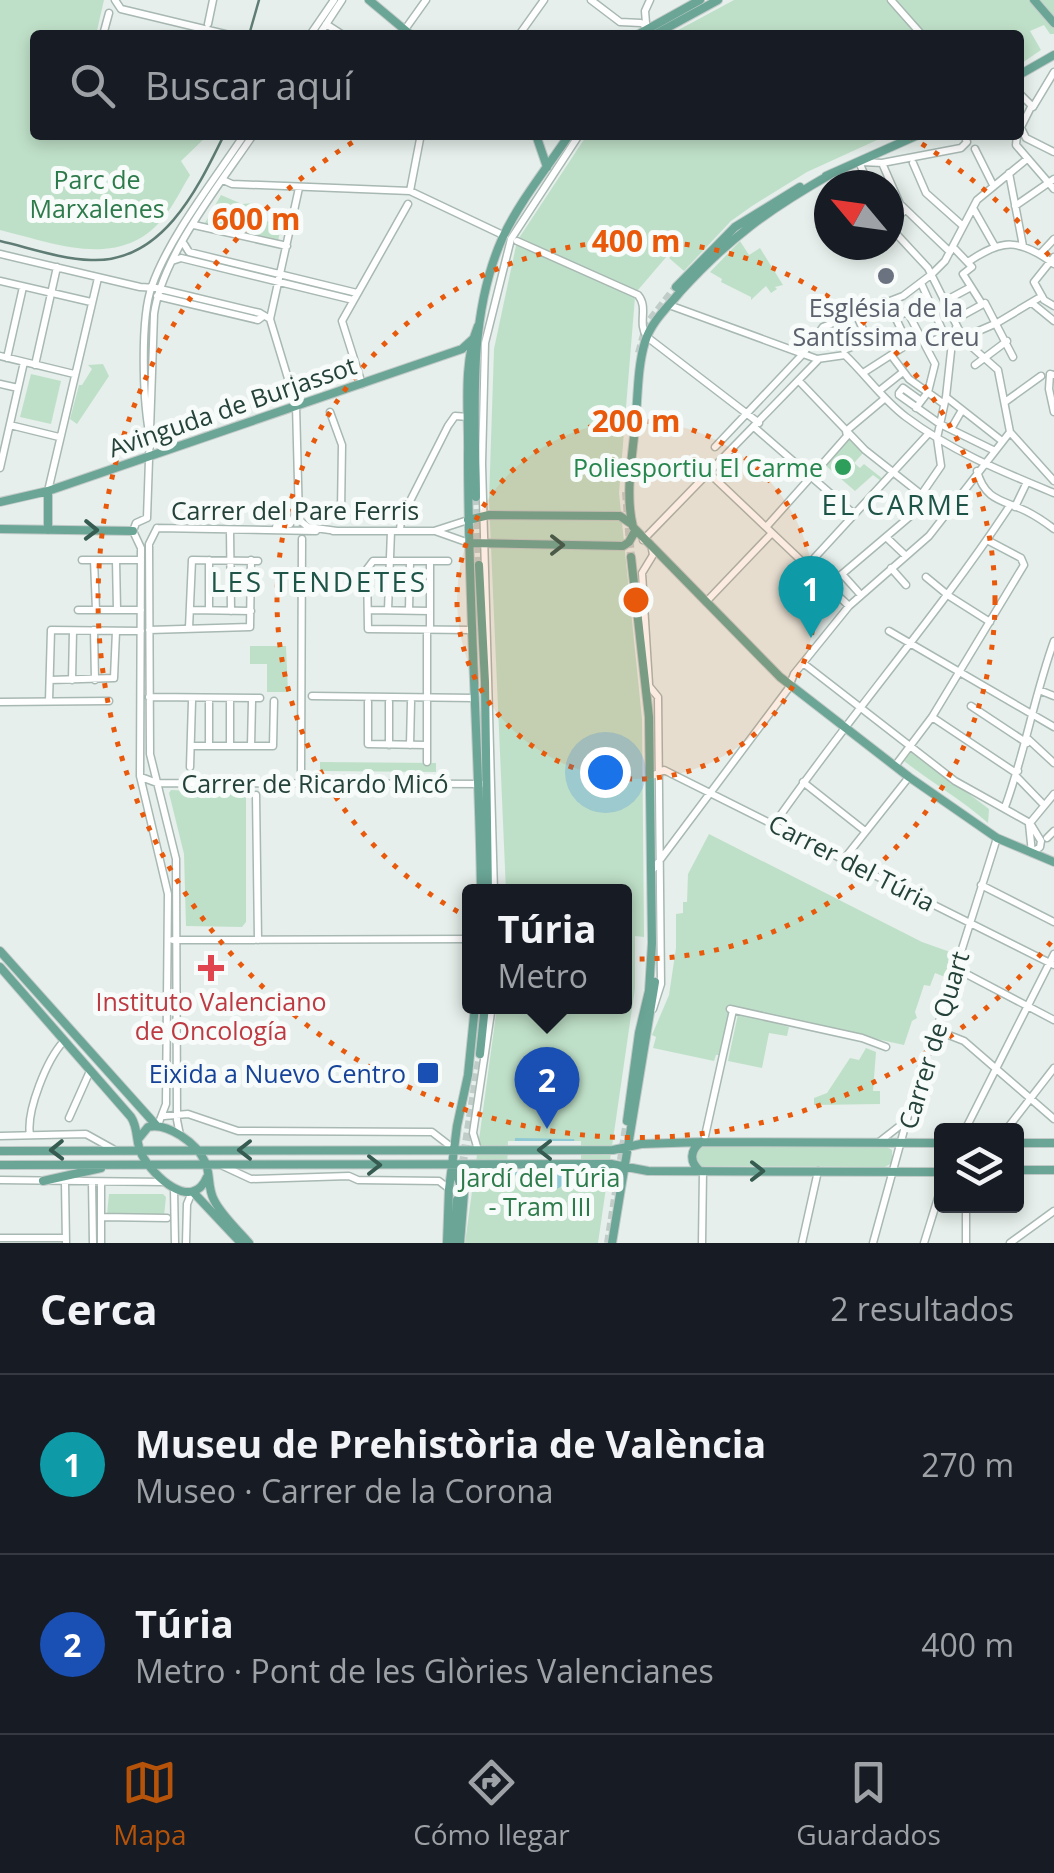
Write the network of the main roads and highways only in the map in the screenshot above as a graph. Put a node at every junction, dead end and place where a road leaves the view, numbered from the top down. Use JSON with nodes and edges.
{"nodes":[{"id":1,"x":369,"y":0,"type":"edge"},
{"id":2,"x":700,"y":0,"type":"edge"},
{"id":3,"x":718,"y":0,"type":"edge"},
{"id":4,"x":1034,"y":0,"type":"edge"},
{"id":5,"x":1053,"y":23,"type":"edge"},
{"id":6,"x":402,"y":30,"type":"edge"},
{"id":7,"x":653,"y":30,"type":"edge"},
{"id":8,"x":655,"y":30,"type":"edge"},
{"id":9,"x":1054,"y":55,"type":"edge"},
{"id":10,"x":1024,"y":72,"type":"edge"},
{"id":11,"x":538,"y":140,"type":"edge"},
{"id":12,"x":566,"y":140,"type":"edge"},
{"id":13,"x":907,"y":140,"type":"edge"},
{"id":14,"x":547,"y":167,"type":"junction"},
{"id":15,"x":841,"y":170,"type":"edge"},
{"id":16,"x":814,"y":181,"type":"edge"},
{"id":17,"x":814,"y":185,"type":"edge"},
{"id":18,"x":676,"y":286,"type":"tunnel mouth"},
{"id":19,"x":478,"y":326,"type":"junction"},
{"id":20,"x":473,"y":339,"type":"junction"},
{"id":21,"x":48,"y":490,"type":"junction"},
{"id":22,"x":476,"y":496,"type":"tunnel mouth"},
{"id":23,"x":0,"y":502,"type":"edge"},
{"id":24,"x":468,"y":520,"type":"junction"},
{"id":25,"x":634,"y":528,"type":"junction"},
{"id":26,"x":0,"y":530,"type":"edge"},
{"id":27,"x":48,"y":530,"type":"junction"},
{"id":28,"x":133,"y":530,"type":"road end"},
{"id":29,"x":469,"y":543,"type":"junction"},
{"id":30,"x":631,"y":557,"type":"tunnel mouth"},
{"id":31,"x":479,"y":565,"type":"tunnel mouth"},
{"id":32,"x":478,"y":630,"type":"junction"},
{"id":33,"x":480,"y":762,"type":"junction"},
{"id":34,"x":486,"y":784,"type":"junction"},
{"id":35,"x":1054,"y":862,"type":"edge"},
{"id":36,"x":488,"y":884,"type":"edge"},
{"id":37,"x":652,"y":942,"type":"junction"},
{"id":38,"x":0,"y":951,"type":"edge"},
{"id":39,"x":0,"y":967,"type":"edge"},
{"id":40,"x":14,"y":967,"type":"junction"},
{"id":41,"x":24,"y":978,"type":"junction"},
{"id":42,"x":11,"y":980,"type":"junction"},
{"id":43,"x":44,"y":1001,"type":"junction"},
{"id":44,"x":36,"y":1008,"type":"junction"},
{"id":45,"x":474,"y":1014,"type":"edge"},
{"id":46,"x":488,"y":1014,"type":"edge"},
{"id":47,"x":86,"y":1050,"type":"junction"},
{"id":48,"x":480,"y":1054,"type":"tunnel mouth"},
{"id":49,"x":94,"y":1060,"type":"junction"},
{"id":50,"x":82,"y":1062,"type":"junction"},
{"id":51,"x":626,"y":1121,"type":"tunnel mouth"},
{"id":52,"x":156,"y":1125,"type":"junction"},
{"id":53,"x":139,"y":1138,"type":"junction"},
{"id":54,"x":703,"y":1139,"type":"junction"},
{"id":55,"x":934,"y":1142,"type":"edge"},
{"id":56,"x":1024,"y":1143,"type":"edge"},
{"id":57,"x":1054,"y":1143,"type":"edge"},
{"id":58,"x":630,"y":1146,"type":"junction"},
{"id":59,"x":139,"y":1150,"type":"junction"},
{"id":60,"x":197,"y":1150,"type":"junction"},
{"id":61,"x":0,"y":1151,"type":"edge"},
{"id":62,"x":453,"y":1157,"type":"junction"},
{"id":63,"x":0,"y":1164,"type":"edge"},
{"id":64,"x":112,"y":1164,"type":"junction"},
{"id":65,"x":149,"y":1165,"type":"junction"},
{"id":66,"x":207,"y":1165,"type":"junction"},
{"id":67,"x":625,"y":1166,"type":"junction"},
{"id":68,"x":1024,"y":1170,"type":"edge"},
{"id":69,"x":1054,"y":1170,"type":"edge"},
{"id":70,"x":702,"y":1171,"type":"junction"},
{"id":71,"x":934,"y":1172,"type":"edge"},
{"id":72,"x":208,"y":1177,"type":"junction"},
{"id":73,"x":43,"y":1181,"type":"road end"},
{"id":74,"x":192,"y":1192,"type":"junction"},
{"id":75,"x":457,"y":1200,"type":"tunnel mouth"},
{"id":76,"x":245,"y":1243,"type":"edge"},
{"id":77,"x":454,"y":1243,"type":"edge"},
{"id":78,"x":612,"y":1243,"type":"edge"}],
"edges":[{"from":1,"to":6,"type":"main road"},
{"from":2,"to":7,"type":"main road"},
{"from":3,"to":8,"type":"main road"},
{"from":4,"to":5,"type":"main road"},
{"from":9,"to":10,"type":"main road"},
{"from":11,"to":14,"type":"main road"},
{"from":12,"to":14,"type":"main road"},
{"from":13,"to":15,"type":"main road"},
{"from":14,"to":19,"type":"main road"},
{"from":16,"to":18,"type":"main road"},
{"from":17,"to":25,"type":"main road"},
{"from":19,"to":20,"type":"main road"},
{"from":19,"to":22,"type":"main road"},
{"from":20,"to":21,"type":"main road","name":"Avinguda de Burjassot"},
{"from":20,"to":24,"type":"main road"},
{"from":21,"to":23,"type":"main road","name":"Avinguda de Burjassot"},
{"from":21,"to":27,"type":"main road"},
{"from":24,"to":25,"type":"main road"},
{"from":24,"to":29,"type":"main road"},
{"from":29,"to":25,"type":"main road","one_way":true},
{"from":25,"to":35,"type":"main road"},
{"from":26,"to":27,"type":"main road"},
{"from":27,"to":28,"type":"main road","one_way":true},
{"from":29,"to":32,"type":"main road"},
{"from":30,"to":37,"type":"main road"},
{"from":31,"to":32,"type":"main road"},
{"from":32,"to":33,"type":"main road"},
{"from":32,"to":33,"type":"main road"},
{"from":32,"to":34,"type":"main road"},
{"from":33,"to":34,"type":"main road"},
{"from":34,"to":36,"type":"main road"},
{"from":37,"to":51,"type":"main road"},
{"from":37,"to":58,"type":"main road"},
{"from":38,"to":40,"type":"main road"},
{"from":39,"to":42,"type":"main road"},
{"from":40,"to":41,"type":"main road"},
{"from":40,"to":42,"type":"main road"},
{"from":41,"to":42,"type":"main road"},
{"from":41,"to":43,"type":"main road"},
{"from":42,"to":44,"type":"main road"},
{"from":43,"to":44,"type":"main road"},
{"from":43,"to":47,"type":"main road"},
{"from":44,"to":50,"type":"main road"},
{"from":45,"to":62,"type":"main road"},
{"from":46,"to":48,"type":"main road"},
{"from":47,"to":49,"type":"main road"},
{"from":47,"to":50,"type":"main road"},
{"from":49,"to":50,"type":"main road"},
{"from":49,"to":52,"type":"main road"},
{"from":50,"to":53,"type":"main road"},
{"from":52,"to":53,"type":"main road"},
{"from":52,"to":60,"type":"main road"},
{"from":53,"to":59,"type":"main road"},
{"from":54,"to":55,"type":"main road"},
{"from":54,"to":58,"type":"main road"},
{"from":54,"to":70,"type":"main road"},
{"from":56,"to":57,"type":"main road"},
{"from":58,"to":62,"type":"main road","one_way":true},
{"from":58,"to":67,"type":"main road"},
{"from":59,"to":60,"type":"main road"},
{"from":59,"to":61,"type":"main road","one_way":true},
{"from":59,"to":65,"type":"main road"},
{"from":62,"to":60,"type":"main road","one_way":true},
{"from":60,"to":66,"type":"main road"},
{"from":66,"to":62,"type":"main road","one_way":true},
{"from":62,"to":67,"type":"main road"},
{"from":62,"to":77,"type":"main road"},
{"from":62,"to":77,"type":"main road"},
{"from":63,"to":64,"type":"main road"},
{"from":64,"to":65,"type":"main road"},
{"from":64,"to":73,"type":"main road"},
{"from":65,"to":66,"type":"main road"},
{"from":65,"to":74,"type":"main road"},
{"from":66,"to":72,"type":"main road"},
{"from":67,"to":70,"type":"main road"},
{"from":67,"to":78,"type":"main road"},
{"from":68,"to":69,"type":"main road"},
{"from":70,"to":71,"type":"main road","one_way":true},
{"from":72,"to":74,"type":"main road"},
{"from":72,"to":76,"type":"main road"},
{"from":74,"to":76,"type":"main road"},
{"from":75,"to":77,"type":"main road"}]}
